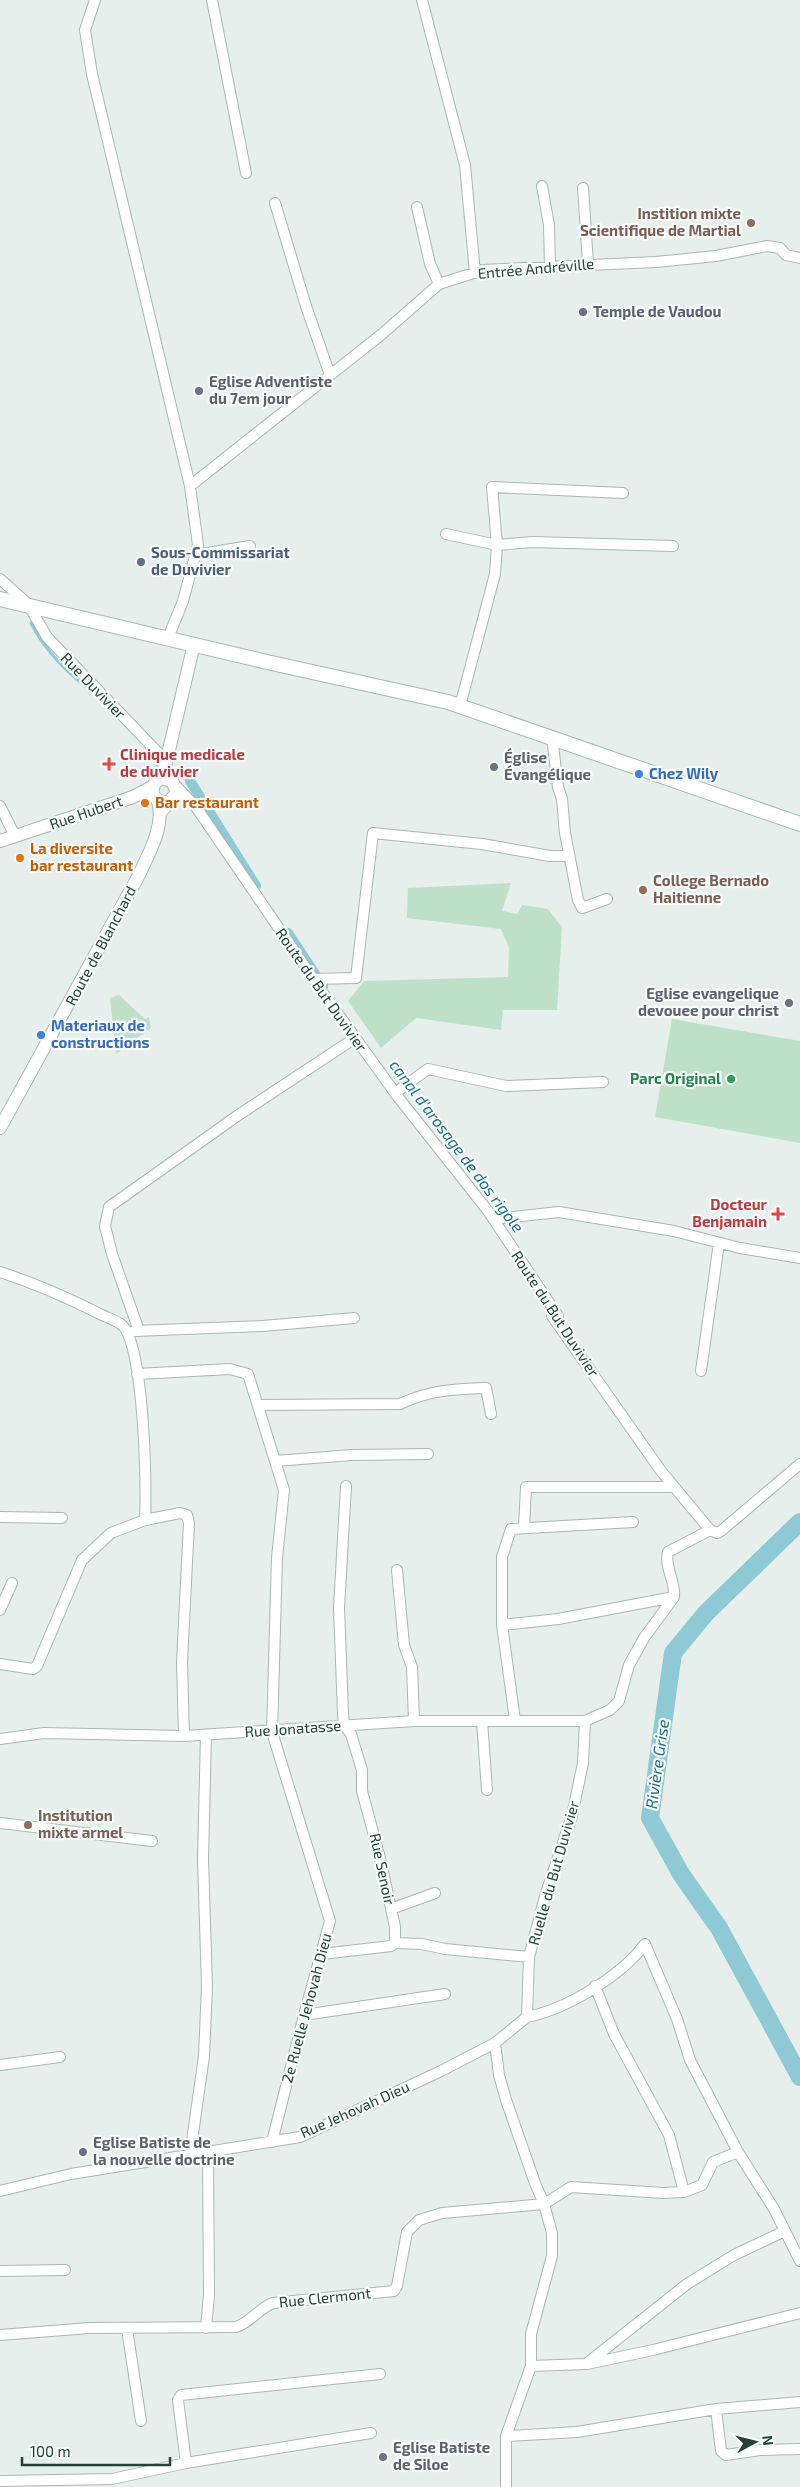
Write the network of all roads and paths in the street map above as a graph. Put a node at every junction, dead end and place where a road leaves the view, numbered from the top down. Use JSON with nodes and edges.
{"nodes":[{"id":1,"x":95,"y":0,"type":"edge"},
{"id":2,"x":212,"y":0,"type":"edge"},
{"id":3,"x":422,"y":0,"type":"edge"},
{"id":4,"x":246,"y":173,"type":"dead end"},
{"id":5,"x":542,"y":186,"type":"dead end"},
{"id":6,"x":583,"y":188,"type":"dead end"},
{"id":7,"x":275,"y":203,"type":"dead end"},
{"id":8,"x":417,"y":207,"type":"dead end"},
{"id":9,"x":800,"y":258,"type":"edge"},
{"id":10,"x":588,"y":264,"type":"junction"},
{"id":11,"x":550,"y":266,"type":"junction"},
{"id":12,"x":475,"y":273,"type":"junction"},
{"id":13,"x":439,"y":284,"type":"junction"},
{"id":14,"x":330,"y":375,"type":"junction"},
{"id":15,"x":190,"y":486,"type":"junction"},
{"id":16,"x":623,"y":493,"type":"dead end"},
{"id":17,"x":446,"y":534,"type":"dead end"},
{"id":18,"x":497,"y":545,"type":"junction"},
{"id":19,"x":250,"y":546,"type":"dead end"},
{"id":20,"x":673,"y":546,"type":"dead end"},
{"id":21,"x":195,"y":555,"type":"junction"},
{"id":22,"x":0,"y":580,"type":"edge"},
{"id":23,"x":0,"y":599,"type":"edge"},
{"id":24,"x":28,"y":604,"type":"junction"},
{"id":25,"x":168,"y":638,"type":"junction"},
{"id":26,"x":194,"y":644,"type":"junction"},
{"id":27,"x":460,"y":706,"type":"junction"},
{"id":28,"x":552,"y":737,"type":"junction"},
{"id":29,"x":166,"y":764,"type":"junction"},
{"id":30,"x":161,"y":795,"type":"junction"},
{"id":31,"x":0,"y":806,"type":"edge"},
{"id":32,"x":800,"y":824,"type":"edge"},
{"id":33,"x":15,"y":836,"type":"junction"},
{"id":34,"x":0,"y":842,"type":"edge"},
{"id":35,"x":569,"y":856,"type":"junction"},
{"id":36,"x":607,"y":899,"type":"dead end"},
{"id":37,"x":313,"y":979,"type":"junction"},
{"id":38,"x":355,"y":1038,"type":"junction"},
{"id":39,"x":603,"y":1082,"type":"dead end"},
{"id":40,"x":395,"y":1093,"type":"junction"},
{"id":41,"x":0,"y":1128,"type":"edge"},
{"id":42,"x":493,"y":1219,"type":"junction"},
{"id":43,"x":719,"y":1243,"type":"junction"},
{"id":44,"x":800,"y":1258,"type":"edge"},
{"id":45,"x":0,"y":1272,"type":"edge"},
{"id":46,"x":354,"y":1318,"type":"dead end"},
{"id":47,"x":126,"y":1330,"type":"junction"},
{"id":48,"x":139,"y":1330,"type":"junction"},
{"id":49,"x":701,"y":1371,"type":"dead end"},
{"id":50,"x":137,"y":1374,"type":"junction"},
{"id":51,"x":258,"y":1405,"type":"junction"},
{"id":52,"x":491,"y":1414,"type":"dead end"},
{"id":53,"x":428,"y":1454,"type":"dead end"},
{"id":54,"x":275,"y":1461,"type":"junction"},
{"id":55,"x":800,"y":1464,"type":"edge"},
{"id":56,"x":346,"y":1486,"type":"dead end"},
{"id":57,"x":674,"y":1487,"type":"junction"},
{"id":58,"x":0,"y":1517,"type":"edge"},
{"id":59,"x":62,"y":1518,"type":"dead end"},
{"id":60,"x":145,"y":1520,"type":"junction"},
{"id":61,"x":634,"y":1522,"type":"dead end"},
{"id":62,"x":524,"y":1528,"type":"junction"},
{"id":63,"x":716,"y":1530,"type":"junction"},
{"id":64,"x":397,"y":1570,"type":"dead end"},
{"id":65,"x":12,"y":1583,"type":"dead end"},
{"id":66,"x":674,"y":1597,"type":"junction"},
{"id":67,"x":0,"y":1610,"type":"edge"},
{"id":68,"x":502,"y":1625,"type":"junction"},
{"id":69,"x":0,"y":1664,"type":"edge"},
{"id":70,"x":515,"y":1720,"type":"junction"},
{"id":71,"x":585,"y":1720,"type":"junction"},
{"id":72,"x":414,"y":1721,"type":"junction"},
{"id":73,"x":482,"y":1721,"type":"junction"},
{"id":74,"x":344,"y":1725,"type":"junction"},
{"id":75,"x":272,"y":1732,"type":"junction"},
{"id":76,"x":206,"y":1735,"type":"junction"},
{"id":77,"x":184,"y":1736,"type":"junction"},
{"id":78,"x":0,"y":1739,"type":"edge"},
{"id":79,"x":487,"y":1790,"type":"dead end"},
{"id":80,"x":0,"y":1823,"type":"edge"},
{"id":81,"x":152,"y":1842,"type":"dead end"},
{"id":82,"x":435,"y":1893,"type":"dead end"},
{"id":83,"x":391,"y":1908,"type":"junction"},
{"id":84,"x":395,"y":1943,"type":"junction"},
{"id":85,"x":322,"y":1954,"type":"junction"},
{"id":86,"x":529,"y":1957,"type":"junction"},
{"id":87,"x":595,"y":1986,"type":"junction"},
{"id":88,"x":445,"y":1994,"type":"dead end"},
{"id":89,"x":304,"y":2015,"type":"junction"},
{"id":90,"x":527,"y":2017,"type":"junction"},
{"id":91,"x":495,"y":2043,"type":"junction"},
{"id":92,"x":60,"y":2057,"type":"dead end"},
{"id":93,"x":0,"y":2065,"type":"edge"},
{"id":94,"x":272,"y":2142,"type":"junction"},
{"id":95,"x":208,"y":2151,"type":"junction"},
{"id":96,"x":738,"y":2152,"type":"junction"},
{"id":97,"x":190,"y":2155,"type":"junction"},
{"id":98,"x":0,"y":2191,"type":"edge"},
{"id":99,"x":684,"y":2192,"type":"junction"},
{"id":100,"x":544,"y":2204,"type":"junction"},
{"id":101,"x":785,"y":2231,"type":"junction"},
{"id":102,"x":800,"y":2261,"type":"edge"},
{"id":103,"x":65,"y":2270,"type":"dead end"},
{"id":104,"x":0,"y":2271,"type":"edge"},
{"id":105,"x":800,"y":2313,"type":"edge"},
{"id":106,"x":206,"y":2328,"type":"junction"},
{"id":107,"x":127,"y":2329,"type":"junction"},
{"id":108,"x":0,"y":2335,"type":"edge"},
{"id":109,"x":586,"y":2364,"type":"junction"},
{"id":110,"x":531,"y":2366,"type":"junction"},
{"id":111,"x":380,"y":2374,"type":"dead end"},
{"id":112,"x":800,"y":2402,"type":"edge"},
{"id":113,"x":716,"y":2409,"type":"junction"},
{"id":114,"x":141,"y":2421,"type":"dead end"},
{"id":115,"x":371,"y":2433,"type":"dead end"},
{"id":116,"x":506,"y":2436,"type":"junction"},
{"id":117,"x":800,"y":2449,"type":"edge"},
{"id":118,"x":186,"y":2463,"type":"junction"},
{"id":119,"x":0,"y":2481,"type":"edge"},
{"id":120,"x":506,"y":2487,"type":"edge"}],
"edges":[{"from":1,"to":15,"type":"street"},
{"from":2,"to":4,"type":"street"},
{"from":3,"to":12,"type":"street"},
{"from":5,"to":11,"type":"street"},
{"from":6,"to":10,"type":"street"},
{"from":7,"to":14,"type":"street"},
{"from":8,"to":13,"type":"street"},
{"from":9,"to":10,"type":"street","name":"Entrée Andréville"},
{"from":10,"to":11,"type":"street","name":"Entrée Andréville"},
{"from":11,"to":12,"type":"street","name":"Entrée Andréville"},
{"from":12,"to":13,"type":"street","name":"Entrée Andréville"},
{"from":13,"to":14,"type":"street","name":"Entrée Andréville"},
{"from":14,"to":15,"type":"street","name":"Entrée Andréville"},
{"from":15,"to":21,"type":"street"},
{"from":16,"to":18,"type":"street"},
{"from":17,"to":18,"type":"street"},
{"from":18,"to":20,"type":"street"},
{"from":18,"to":27,"type":"street"},
{"from":19,"to":21,"type":"street"},
{"from":21,"to":25,"type":"street"},
{"from":22,"to":24,"type":"street","name":"Rue Duvivier"},
{"from":23,"to":24,"type":"main road"},
{"from":24,"to":25,"type":"main road"},
{"from":24,"to":29,"type":"street","name":"Rue Duvivier"},
{"from":25,"to":26,"type":"main road"},
{"from":26,"to":27,"type":"main road"},
{"from":26,"to":29,"type":"street","name":"Route de Blanchard"},
{"from":27,"to":28,"type":"main road"},
{"from":28,"to":32,"type":"main road"},
{"from":28,"to":35,"type":"street"},
{"from":29,"to":30,"type":"street"},
{"from":29,"to":30,"type":"street","name":"Route de Blanchard"},
{"from":30,"to":33,"type":"street","name":"Rue Hubert"},
{"from":30,"to":37,"type":"street","name":"Route du But Duvivier"},
{"from":30,"to":41,"type":"street","name":"Route de Blanchard"},
{"from":31,"to":33,"type":"street"},
{"from":33,"to":34,"type":"street","name":"Rue Hubert"},
{"from":35,"to":36,"type":"street"},
{"from":35,"to":37,"type":"street"},
{"from":37,"to":38,"type":"street","name":"Route du But Duvivier"},
{"from":38,"to":40,"type":"street","name":"Route du But Duvivier"},
{"from":38,"to":48,"type":"street"},
{"from":39,"to":40,"type":"street"},
{"from":40,"to":42,"type":"street","name":"Route du But Duvivier"},
{"from":42,"to":43,"type":"street"},
{"from":42,"to":57,"type":"street","name":"Route du But Duvivier"},
{"from":43,"to":44,"type":"street"},
{"from":43,"to":49,"type":"street"},
{"from":45,"to":47,"type":"street"},
{"from":46,"to":48,"type":"street"},
{"from":47,"to":48,"type":"street"},
{"from":47,"to":50,"type":"street"},
{"from":50,"to":51,"type":"street","name":"2e Ruelle Jehovah Dieu"},
{"from":50,"to":60,"type":"street"},
{"from":51,"to":52,"type":"street"},
{"from":51,"to":54,"type":"street","name":"2e Ruelle Jehovah Dieu"},
{"from":53,"to":54,"type":"street"},
{"from":54,"to":75,"type":"street","name":"2e Ruelle Jehovah Dieu"},
{"from":55,"to":63,"type":"street"},
{"from":56,"to":74,"type":"street"},
{"from":57,"to":62,"type":"street"},
{"from":57,"to":63,"type":"street","name":"Route du But Duvivier"},
{"from":58,"to":59,"type":"street"},
{"from":60,"to":69,"type":"street"},
{"from":60,"to":77,"type":"street"},
{"from":61,"to":62,"type":"street"},
{"from":62,"to":68,"type":"street"},
{"from":63,"to":66,"type":"street"},
{"from":64,"to":72,"type":"street"},
{"from":65,"to":67,"type":"street"},
{"from":66,"to":68,"type":"street"},
{"from":66,"to":71,"type":"street"},
{"from":68,"to":70,"type":"street"},
{"from":70,"to":71,"type":"street","name":"Rue Jonatasse"},
{"from":70,"to":73,"type":"street","name":"Rue Jonatasse"},
{"from":71,"to":86,"type":"street","name":"Ruelle du But Duvivier"},
{"from":72,"to":73,"type":"street","name":"Rue Jonatasse"},
{"from":72,"to":74,"type":"street","name":"Rue Jonatasse"},
{"from":73,"to":79,"type":"street"},
{"from":74,"to":75,"type":"street","name":"Rue Jonatasse"},
{"from":74,"to":83,"type":"street","name":"Rue Senoir"},
{"from":75,"to":76,"type":"street","name":"Rue Jonatasse"},
{"from":75,"to":85,"type":"street","name":"2e Ruelle Jehovah Dieu"},
{"from":76,"to":77,"type":"street","name":"Rue Jonatasse"},
{"from":76,"to":97,"type":"street"},
{"from":77,"to":78,"type":"street","name":"Rue Jonatasse"},
{"from":80,"to":81,"type":"street"},
{"from":82,"to":83,"type":"street"},
{"from":83,"to":84,"type":"street","name":"Rue Senoir"},
{"from":84,"to":85,"type":"street"},
{"from":84,"to":86,"type":"street"},
{"from":85,"to":89,"type":"street","name":"2e Ruelle Jehovah Dieu"},
{"from":86,"to":90,"type":"street","name":"Ruelle du But Duvivier"},
{"from":87,"to":90,"type":"street"},
{"from":87,"to":96,"type":"street"},
{"from":87,"to":99,"type":"street"},
{"from":88,"to":89,"type":"street"},
{"from":89,"to":94,"type":"street","name":"2e Ruelle Jehovah Dieu"},
{"from":90,"to":91,"type":"street"},
{"from":91,"to":94,"type":"street","name":"Rue Jehovah Dieu"},
{"from":91,"to":100,"type":"street"},
{"from":92,"to":93,"type":"street"},
{"from":94,"to":95,"type":"street","name":"Rue Jehovah Dieu"},
{"from":95,"to":97,"type":"street","name":"Rue Jehovah Dieu"},
{"from":95,"to":106,"type":"street"},
{"from":96,"to":99,"type":"street"},
{"from":96,"to":101,"type":"street"},
{"from":97,"to":98,"type":"street","name":"Rue Jehovah Dieu"},
{"from":99,"to":100,"type":"street"},
{"from":100,"to":106,"type":"street","name":"Rue Clermont"},
{"from":100,"to":110,"type":"street"},
{"from":101,"to":102,"type":"street"},
{"from":101,"to":109,"type":"street"},
{"from":103,"to":104,"type":"street"},
{"from":105,"to":109,"type":"street"},
{"from":106,"to":107,"type":"street","name":"Rue Clermont"},
{"from":107,"to":108,"type":"street","name":"Rue Clermont"},
{"from":107,"to":114,"type":"street"},
{"from":109,"to":110,"type":"street"},
{"from":110,"to":116,"type":"street"},
{"from":111,"to":118,"type":"street"},
{"from":112,"to":113,"type":"street"},
{"from":113,"to":116,"type":"street"},
{"from":113,"to":117,"type":"street"},
{"from":115,"to":118,"type":"street"},
{"from":116,"to":120,"type":"street"},
{"from":118,"to":119,"type":"street"}]}
